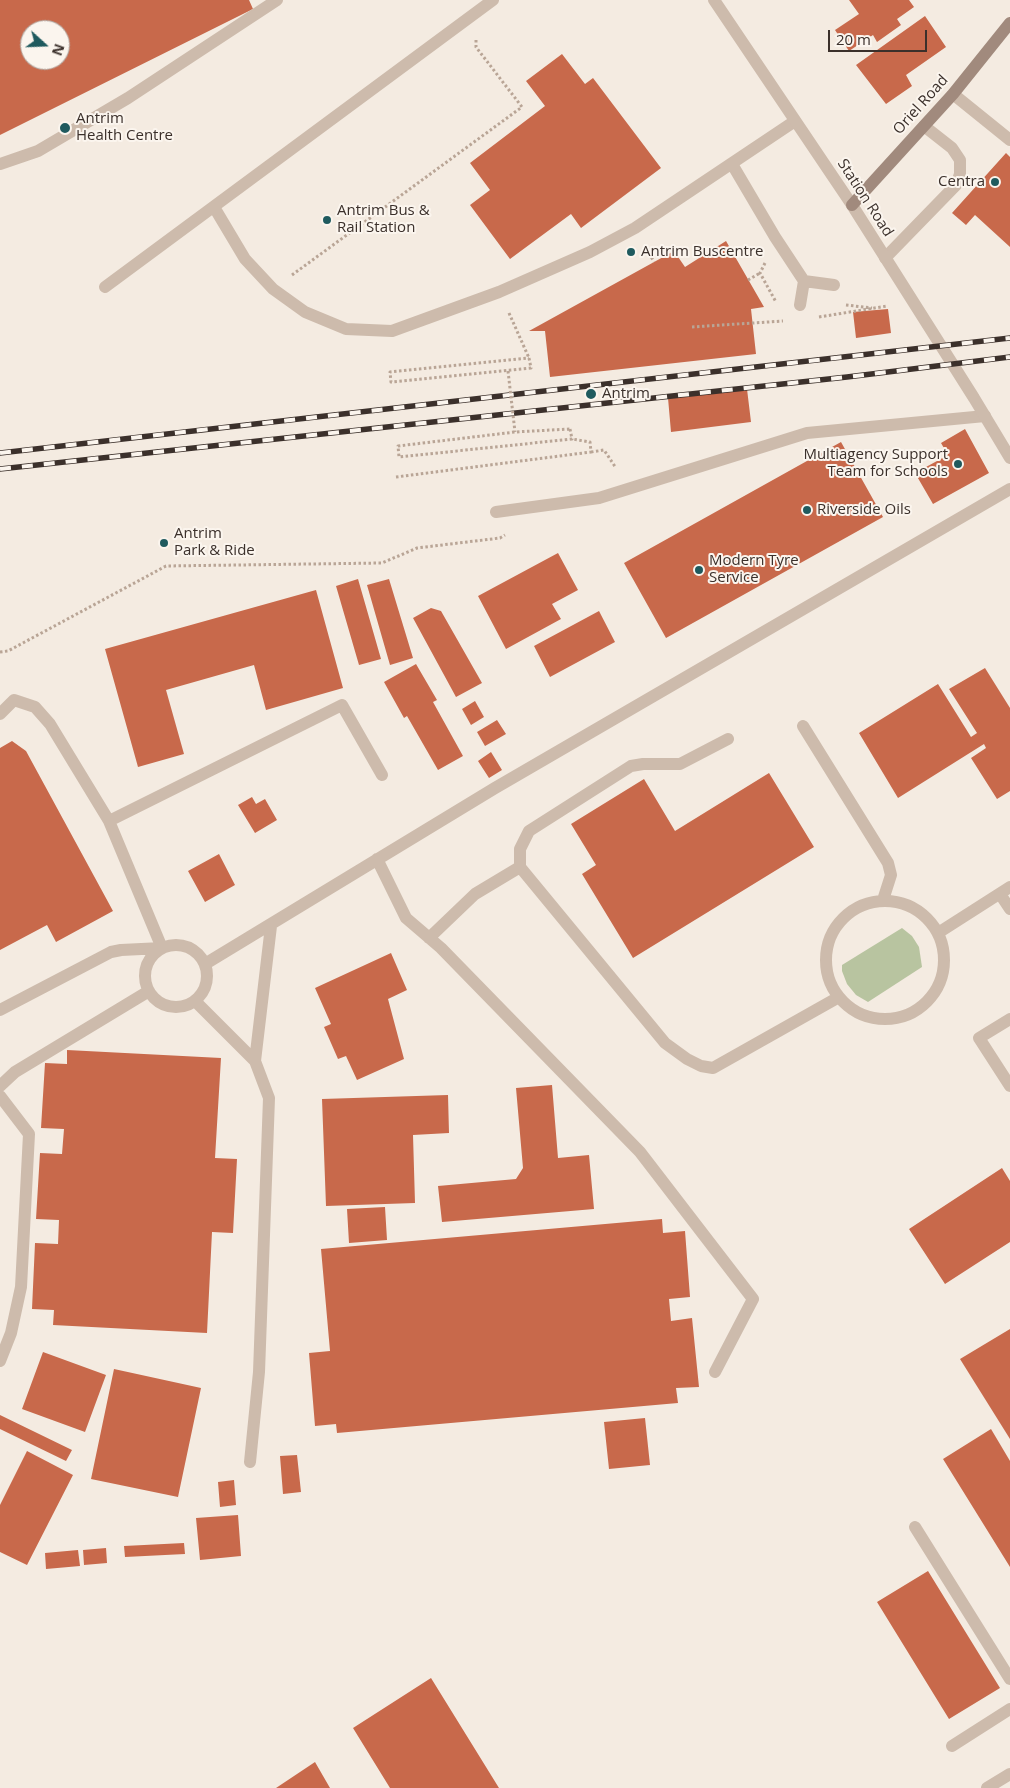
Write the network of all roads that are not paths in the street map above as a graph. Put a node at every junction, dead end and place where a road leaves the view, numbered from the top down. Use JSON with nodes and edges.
{"nodes":[{"id":1,"x":276,"y":0,"type":"edge"},
{"id":2,"x":493,"y":0,"type":"edge"},
{"id":3,"x":714,"y":0,"type":"edge"},
{"id":4,"x":1010,"y":23,"type":"edge"},
{"id":5,"x":953,"y":94,"type":"junction"},
{"id":6,"x":795,"y":122,"type":"junction"},
{"id":7,"x":924,"y":126,"type":"junction"},
{"id":8,"x":1010,"y":140,"type":"edge"},
{"id":9,"x":0,"y":164,"type":"edge"},
{"id":10,"x":732,"y":164,"type":"junction"},
{"id":11,"x":852,"y":205,"type":"junction"},
{"id":12,"x":214,"y":207,"type":"junction"},
{"id":13,"x":885,"y":258,"type":"junction"},
{"id":14,"x":804,"y":281,"type":"junction"},
{"id":15,"x":834,"y":285,"type":"dead end"},
{"id":16,"x":106,"y":287,"type":"dead end"},
{"id":17,"x":800,"y":305,"type":"dead end"},
{"id":18,"x":985,"y":416,"type":"junction"},
{"id":19,"x":1010,"y":458,"type":"edge"},
{"id":20,"x":1010,"y":489,"type":"edge"},
{"id":21,"x":502,"y":512,"type":"road end"},
{"id":22,"x":0,"y":714,"type":"edge"},
{"id":23,"x":803,"y":726,"type":"dead end"},
{"id":24,"x":728,"y":739,"type":"dead end"},
{"id":25,"x":382,"y":775,"type":"dead end"},
{"id":26,"x":109,"y":821,"type":"junction"},
{"id":27,"x":377,"y":859,"type":"junction"},
{"id":28,"x":520,"y":867,"type":"junction"},
{"id":29,"x":1005,"y":891,"type":"edge"},
{"id":30,"x":883,"y":900,"type":"junction"},
{"id":31,"x":1010,"y":909,"type":"edge"},
{"id":32,"x":271,"y":926,"type":"junction"},
{"id":33,"x":938,"y":933,"type":"junction"},
{"id":34,"x":430,"y":938,"type":"junction"},
{"id":35,"x":162,"y":948,"type":"junction"},
{"id":36,"x":206,"y":964,"type":"junction"},
{"id":37,"x":149,"y":991,"type":"junction"},
{"id":38,"x":838,"y":997,"type":"junction"},
{"id":39,"x":195,"y":1001,"type":"junction"},
{"id":40,"x":0,"y":1010,"type":"edge"},
{"id":41,"x":1010,"y":1019,"type":"edge"},
{"id":42,"x":255,"y":1061,"type":"junction"},
{"id":43,"x":0,"y":1086,"type":"edge"},
{"id":44,"x":1010,"y":1086,"type":"edge"},
{"id":45,"x":0,"y":1096,"type":"edge"},
{"id":46,"x":0,"y":1361,"type":"edge"},
{"id":47,"x":715,"y":1372,"type":"dead end"},
{"id":48,"x":250,"y":1462,"type":"dead end"},
{"id":49,"x":915,"y":1527,"type":"dead end"},
{"id":50,"x":1010,"y":1679,"type":"edge"},
{"id":51,"x":1010,"y":1709,"type":"edge"},
{"id":52,"x":952,"y":1746,"type":"dead end"},
{"id":53,"x":1010,"y":1774,"type":"edge"},
{"id":54,"x":987,"y":1788,"type":"edge"}],
"edges":[{"from":1,"to":9,"type":"street"},
{"from":2,"to":12,"type":"street"},
{"from":3,"to":6,"type":"street","name":"Station Road"},
{"from":4,"to":5,"type":"street","name":"Oriel Road"},
{"from":5,"to":7,"type":"street","name":"Oriel Road"},
{"from":5,"to":8,"type":"street"},
{"from":6,"to":10,"type":"street"},
{"from":6,"to":11,"type":"street","name":"Station Road"},
{"from":7,"to":11,"type":"street","name":"Oriel Road"},
{"from":7,"to":13,"type":"street"},
{"from":10,"to":12,"type":"street"},
{"from":10,"to":14,"type":"street"},
{"from":11,"to":13,"type":"street","name":"Station Road"},
{"from":12,"to":16,"type":"street"},
{"from":13,"to":18,"type":"street","name":"Station Road"},
{"from":14,"to":15,"type":"street"},
{"from":14,"to":17,"type":"street"},
{"from":18,"to":19,"type":"street","name":"Station Road"},
{"from":18,"to":21,"type":"street"},
{"from":20,"to":27,"type":"street"},
{"from":22,"to":26,"type":"street"},
{"from":23,"to":30,"type":"street"},
{"from":24,"to":28,"type":"street"},
{"from":25,"to":26,"type":"street"},
{"from":26,"to":35,"type":"street"},
{"from":27,"to":32,"type":"street"},
{"from":27,"to":34,"type":"street"},
{"from":28,"to":34,"type":"street"},
{"from":28,"to":38,"type":"street"},
{"from":29,"to":31,"type":"street"},
{"from":29,"to":33,"type":"street"},
{"from":30,"to":33,"type":"street"},
{"from":30,"to":38,"type":"street"},
{"from":32,"to":36,"type":"street"},
{"from":32,"to":42,"type":"street"},
{"from":33,"to":38,"type":"street"},
{"from":34,"to":47,"type":"street"},
{"from":35,"to":36,"type":"street"},
{"from":35,"to":37,"type":"street"},
{"from":35,"to":40,"type":"street"},
{"from":36,"to":39,"type":"street"},
{"from":37,"to":39,"type":"street"},
{"from":37,"to":43,"type":"street"},
{"from":39,"to":42,"type":"street"},
{"from":41,"to":44,"type":"street"},
{"from":42,"to":48,"type":"street"},
{"from":45,"to":46,"type":"street"},
{"from":49,"to":50,"type":"street"},
{"from":51,"to":52,"type":"street"},
{"from":53,"to":54,"type":"street"}]}
